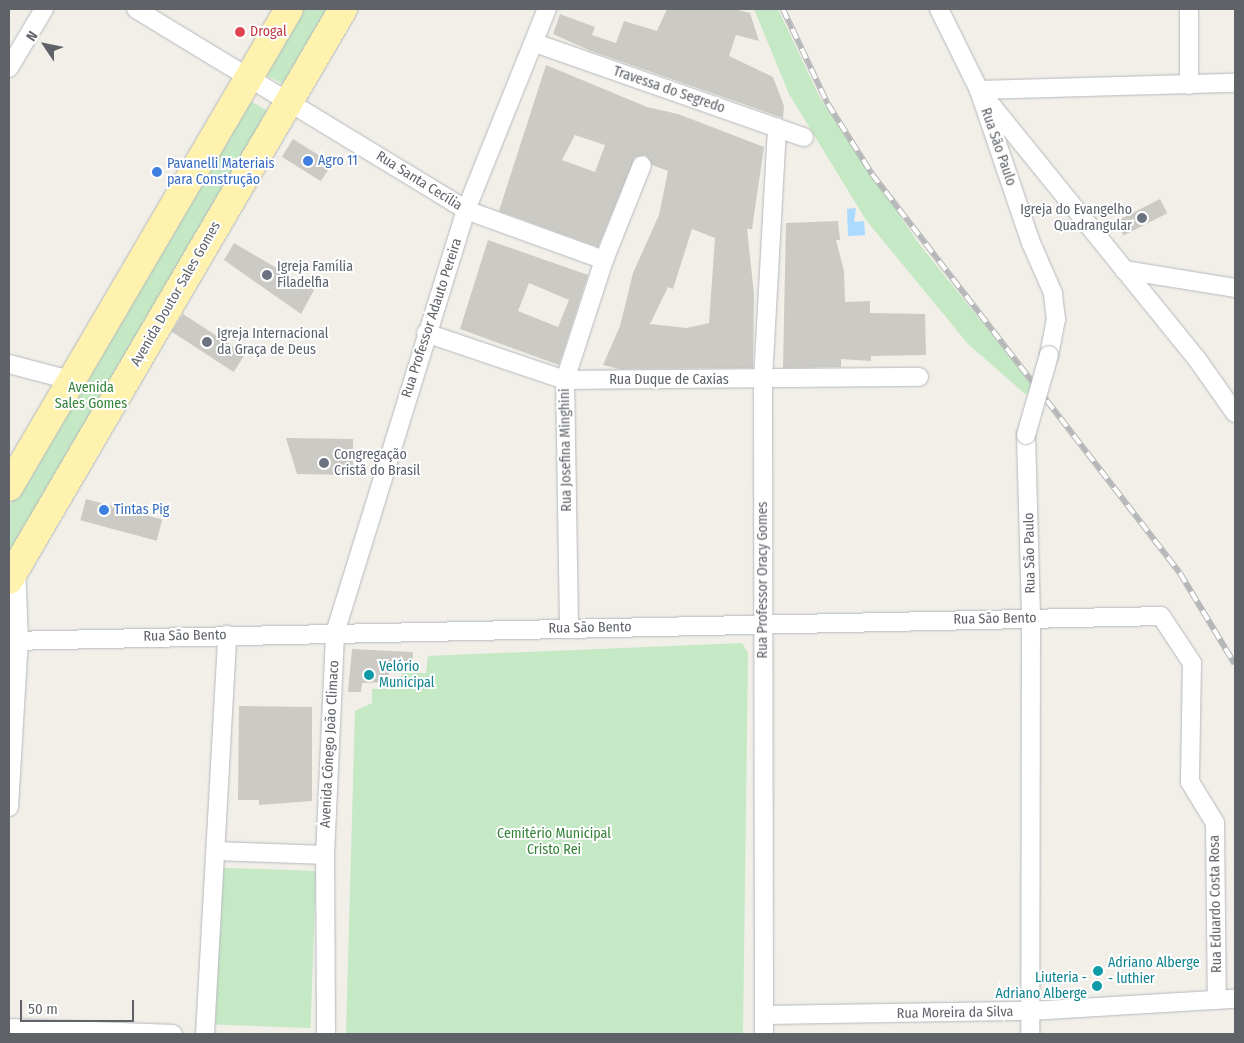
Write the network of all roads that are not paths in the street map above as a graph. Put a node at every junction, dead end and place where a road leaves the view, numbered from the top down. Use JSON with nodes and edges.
{"nodes":[{"id":1,"x":44,"y":9,"type":"edge"},
{"id":2,"x":136,"y":9,"type":"edge"},
{"id":3,"x":289,"y":9,"type":"edge"},
{"id":4,"x":343,"y":9,"type":"edge"},
{"id":5,"x":546,"y":9,"type":"edge"},
{"id":6,"x":939,"y":9,"type":"edge"},
{"id":7,"x":1189,"y":9,"type":"edge"},
{"id":8,"x":535,"y":43,"type":"junction"},
{"id":9,"x":9,"y":68,"type":"edge"},
{"id":10,"x":247,"y":76,"type":"junction"},
{"id":11,"x":1235,"y":83,"type":"edge"},
{"id":12,"x":1189,"y":85,"type":"junction"},
{"id":13,"x":979,"y":90,"type":"junction"},
{"id":14,"x":289,"y":100,"type":"junction"},
{"id":15,"x":777,"y":127,"type":"junction"},
{"id":16,"x":804,"y":137,"type":"dead end"},
{"id":17,"x":642,"y":165,"type":"dead end"},
{"id":18,"x":466,"y":210,"type":"junction"},
{"id":19,"x":604,"y":260,"type":"junction"},
{"id":20,"x":1124,"y":270,"type":"junction"},
{"id":21,"x":1235,"y":288,"type":"edge"},
{"id":22,"x":426,"y":333,"type":"junction"},
{"id":23,"x":9,"y":364,"type":"edge"},
{"id":24,"x":919,"y":377,"type":"dead end"},
{"id":25,"x":763,"y":379,"type":"junction"},
{"id":26,"x":70,"y":380,"type":"junction"},
{"id":27,"x":565,"y":380,"type":"junction"},
{"id":28,"x":1235,"y":413,"type":"edge"},
{"id":29,"x":9,"y":486,"type":"edge"},
{"id":30,"x":12,"y":574,"type":"edge"},
{"id":31,"x":1161,"y":616,"type":"joint"},
{"id":32,"x":1031,"y":618,"type":"junction"},
{"id":33,"x":763,"y":624,"type":"junction"},
{"id":34,"x":569,"y":628,"type":"junction"},
{"id":35,"x":335,"y":633,"type":"junction"},
{"id":36,"x":227,"y":635,"type":"junction"},
{"id":37,"x":12,"y":639,"type":"edge"},
{"id":38,"x":9,"y":807,"type":"edge"},
{"id":39,"x":217,"y":851,"type":"junction"},
{"id":40,"x":325,"y":855,"type":"junction"},
{"id":41,"x":1235,"y":999,"type":"edge"},
{"id":42,"x":1217,"y":1000,"type":"junction"},
{"id":43,"x":1030,"y":1011,"type":"junction"},
{"id":44,"x":765,"y":1016,"type":"junction"},
{"id":45,"x":9,"y":1028,"type":"edge"},
{"id":46,"x":173,"y":1034,"type":"edge"},
{"id":47,"x":205,"y":1034,"type":"edge"},
{"id":48,"x":326,"y":1034,"type":"edge"},
{"id":49,"x":764,"y":1034,"type":"edge"},
{"id":50,"x":1030,"y":1034,"type":"edge"}],
"edges":[{"from":1,"to":9,"type":"street"},
{"from":2,"to":10,"type":"street","name":"Rua Santa Cecília"},
{"from":3,"to":10,"type":"main road"},
{"from":4,"to":14,"type":"main road","name":"Avenida Doutor Sales Gomes"},
{"from":5,"to":8,"type":"street","name":"Rua Professor Adauto Pereira"},
{"from":6,"to":13,"type":"street"},
{"from":7,"to":12,"type":"street"},
{"from":8,"to":15,"type":"street","name":"Travessa do Segredo"},
{"from":8,"to":18,"type":"street","name":"Rua Professor Adauto Pereira"},
{"from":10,"to":14,"type":"street","name":"Rua Santa Cecília"},
{"from":10,"to":26,"type":"main road"},
{"from":11,"to":12,"type":"street"},
{"from":12,"to":13,"type":"street"},
{"from":13,"to":20,"type":"street"},
{"from":13,"to":32,"type":"street","name":"Rua São Paulo","bridge":true},
{"from":14,"to":18,"type":"street","name":"Rua Santa Cecília"},
{"from":14,"to":30,"type":"main road","name":"Avenida Doutor Sales Gomes"},
{"from":15,"to":16,"type":"street","name":"Travessa do Segredo"},
{"from":15,"to":25,"type":"street","name":"Rua Professor Oracy Gomes"},
{"from":17,"to":19,"type":"street","name":"Rua Josefina Minghini"},
{"from":18,"to":19,"type":"street","name":"Rua Santa Cecília"},
{"from":18,"to":22,"type":"street","name":"Rua Professor Adauto Pereira"},
{"from":19,"to":27,"type":"street","name":"Rua Josefina Minghini"},
{"from":20,"to":21,"type":"street"},
{"from":20,"to":28,"type":"street"},
{"from":22,"to":27,"type":"street","name":"Rua Duque de Caxias"},
{"from":22,"to":35,"type":"street","name":"Rua Professor Adauto Pereira"},
{"from":23,"to":26,"type":"street"},
{"from":24,"to":25,"type":"street","name":"Rua Duque de Caxias"},
{"from":25,"to":27,"type":"street","name":"Rua Duque de Caxias"},
{"from":25,"to":33,"type":"street","name":"Rua Professor Oracy Gomes"},
{"from":26,"to":29,"type":"main road"},
{"from":27,"to":34,"type":"street","name":"Rua Josefina Minghini"},
{"from":30,"to":37,"type":"street"},
{"from":31,"to":32,"type":"street","name":"Rua São Bento"},
{"from":31,"to":42,"type":"street","name":"Rua Eduardo Costa Rosa"},
{"from":32,"to":33,"type":"street","name":"Rua São Bento"},
{"from":32,"to":43,"type":"street","name":"Rua São Paulo"},
{"from":33,"to":34,"type":"street","name":"Rua São Bento"},
{"from":33,"to":44,"type":"street","name":"Rua Professor Oracy Gomes"},
{"from":34,"to":35,"type":"street","name":"Rua São Bento"},
{"from":35,"to":36,"type":"street","name":"Rua São Bento"},
{"from":35,"to":40,"type":"street","name":"Avenida Cônego João Climaco"},
{"from":36,"to":37,"type":"street","name":"Rua São Bento"},
{"from":36,"to":39,"type":"street"},
{"from":37,"to":38,"type":"street"},
{"from":39,"to":40,"type":"street"},
{"from":39,"to":47,"type":"street"},
{"from":40,"to":48,"type":"street","name":"Avenida Cônego João Climaco"},
{"from":41,"to":42,"type":"street","name":"Rua Moreira da Silva"},
{"from":42,"to":43,"type":"street","name":"Rua Moreira da Silva"},
{"from":43,"to":44,"type":"street","name":"Rua Moreira da Silva"},
{"from":43,"to":50,"type":"street","name":"Rua São Paulo"},
{"from":44,"to":49,"type":"street","name":"Rua Professor Oracy Gomes"},
{"from":45,"to":46,"type":"street"}]}
